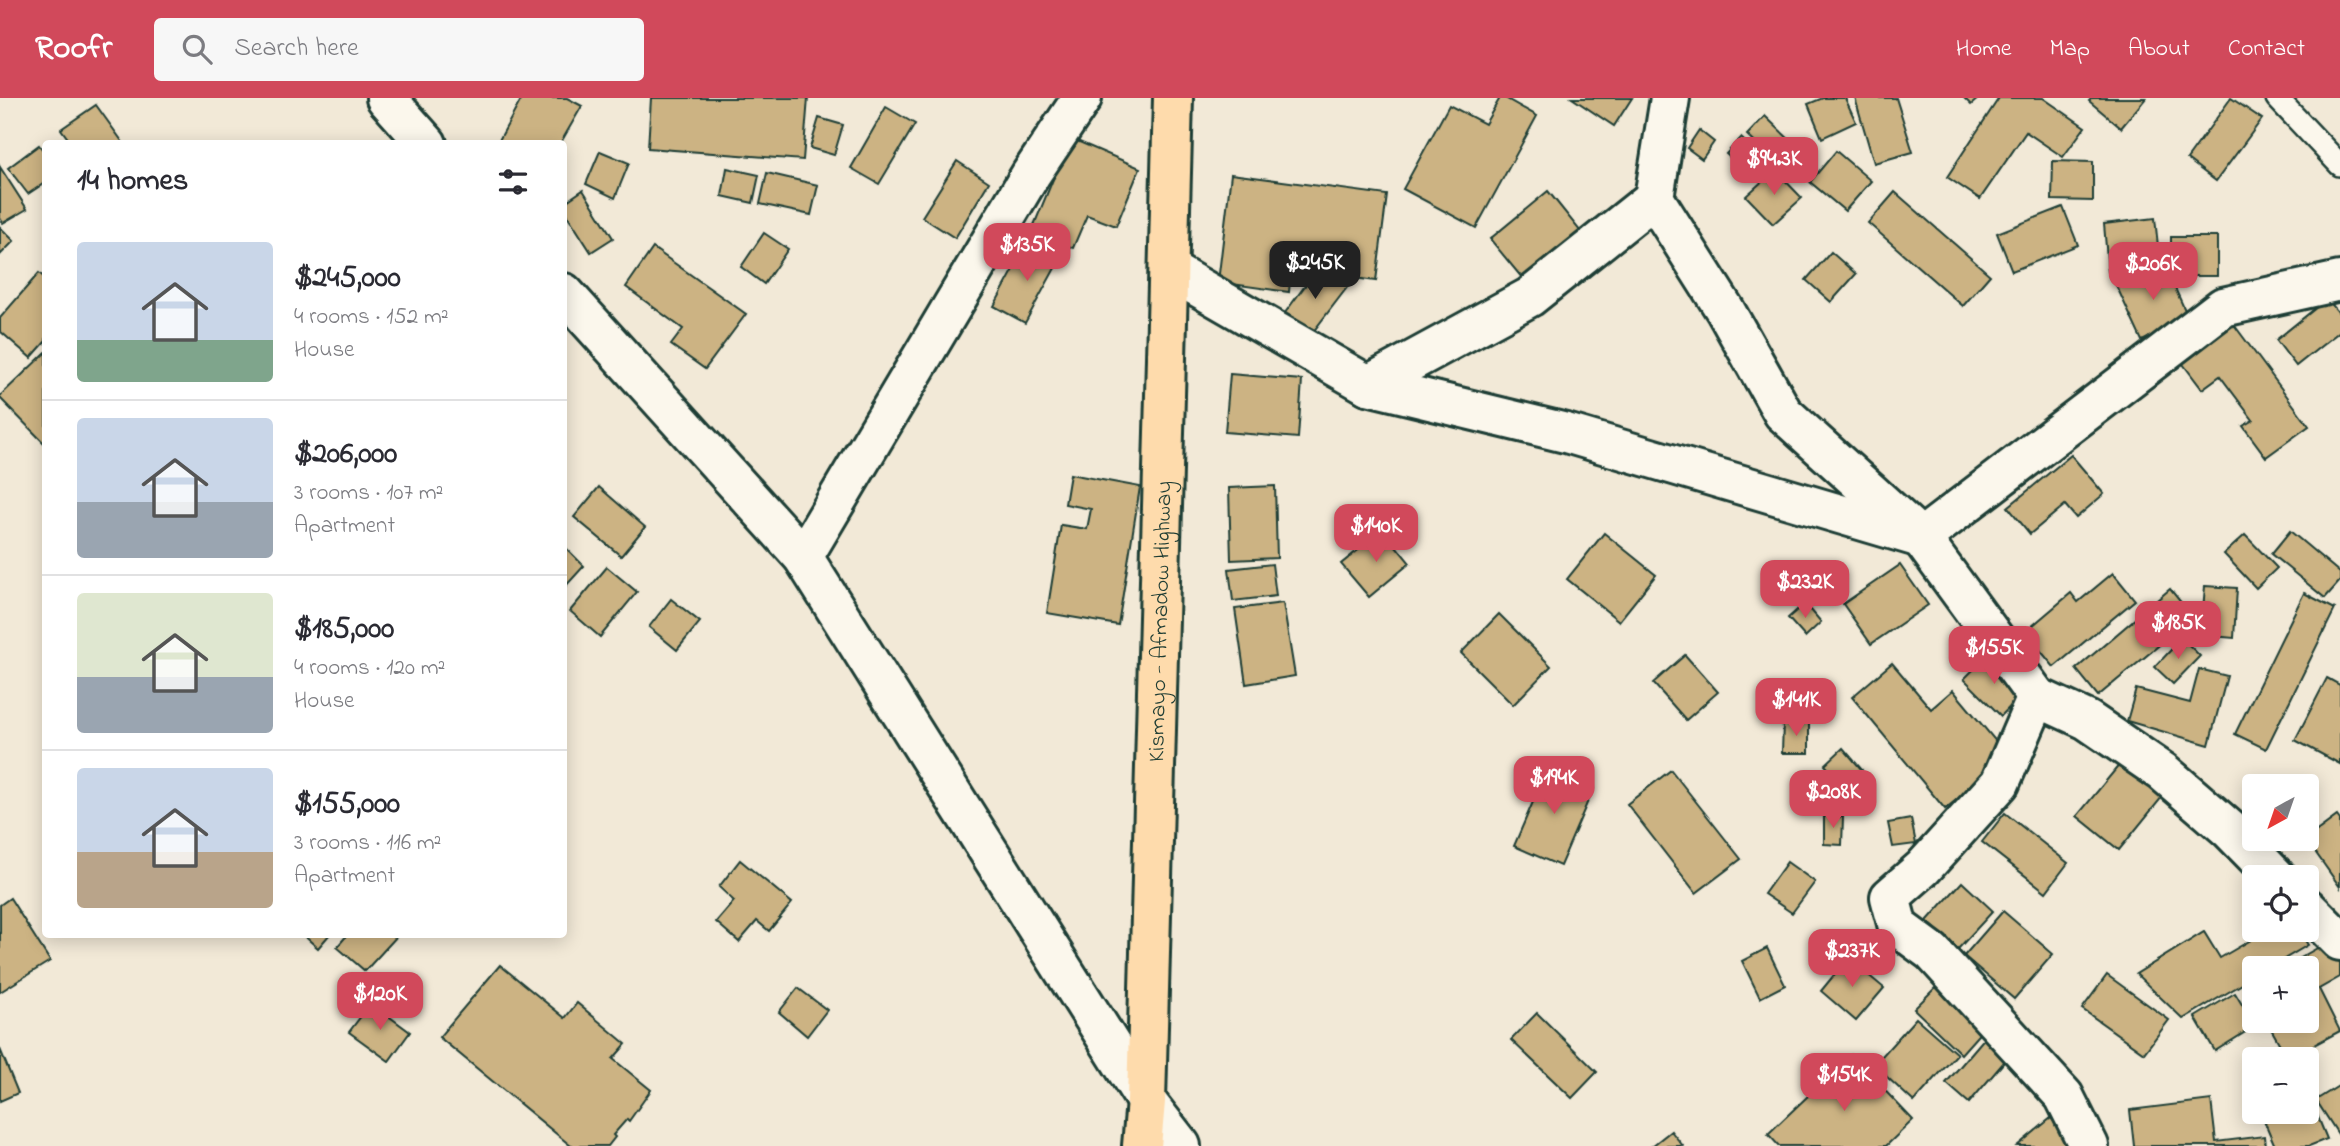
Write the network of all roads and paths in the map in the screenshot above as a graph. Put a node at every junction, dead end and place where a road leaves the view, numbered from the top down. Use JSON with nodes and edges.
{"nodes":[{"id":1,"x":386,"y":98,"type":"edge"},
{"id":2,"x":1082,"y":98,"type":"edge"},
{"id":3,"x":1173,"y":98,"type":"edge"},
{"id":4,"x":1670,"y":98,"type":"edge"},
{"id":5,"x":2277,"y":98,"type":"edge"},
{"id":6,"x":423,"y":140,"type":"edge"},
{"id":7,"x":2340,"y":165,"type":"edge"},
{"id":8,"x":1654,"y":198,"type":"junction"},
{"id":9,"x":1169,"y":270,"type":"junction"},
{"id":10,"x":2340,"y":281,"type":"edge"},
{"id":11,"x":567,"y":296,"type":"edge"},
{"id":12,"x":1368,"y":385,"type":"junction"},
{"id":13,"x":1921,"y":538,"type":"junction"},
{"id":14,"x":803,"y":557,"type":"junction"},
{"id":15,"x":2037,"y":697,"type":"junction"},
{"id":16,"x":2264,"y":865,"type":"edge"},
{"id":17,"x":2319,"y":921,"type":"edge"},
{"id":18,"x":2340,"y":942,"type":"edge"},
{"id":19,"x":1146,"y":1101,"type":"junction"},
{"id":20,"x":1142,"y":1146,"type":"edge"},
{"id":21,"x":1181,"y":1146,"type":"edge"},
{"id":22,"x":2089,"y":1146,"type":"edge"}],
"edges":[{"from":1,"to":6,"type":"street"},
{"from":2,"to":14,"type":"street"},
{"from":3,"to":9,"type":"main road","name":"Kismayo - Afmadow Highway"},
{"from":4,"to":8,"type":"street"},
{"from":5,"to":7,"type":"lane"},
{"from":8,"to":12,"type":"street"},
{"from":8,"to":13,"type":"street"},
{"from":9,"to":12,"type":"street"},
{"from":9,"to":19,"type":"main road","name":"Kismayo - Afmadow Highway"},
{"from":10,"to":13,"type":"street"},
{"from":11,"to":14,"type":"street"},
{"from":12,"to":13,"type":"street"},
{"from":13,"to":15,"type":"street"},
{"from":14,"to":19,"type":"street"},
{"from":15,"to":16,"type":"street"},
{"from":15,"to":22,"type":"street"},
{"from":17,"to":18,"type":"street"},
{"from":19,"to":20,"type":"main road","name":"Kismayo - Afmadow Highway"},
{"from":19,"to":21,"type":"street"}]}
